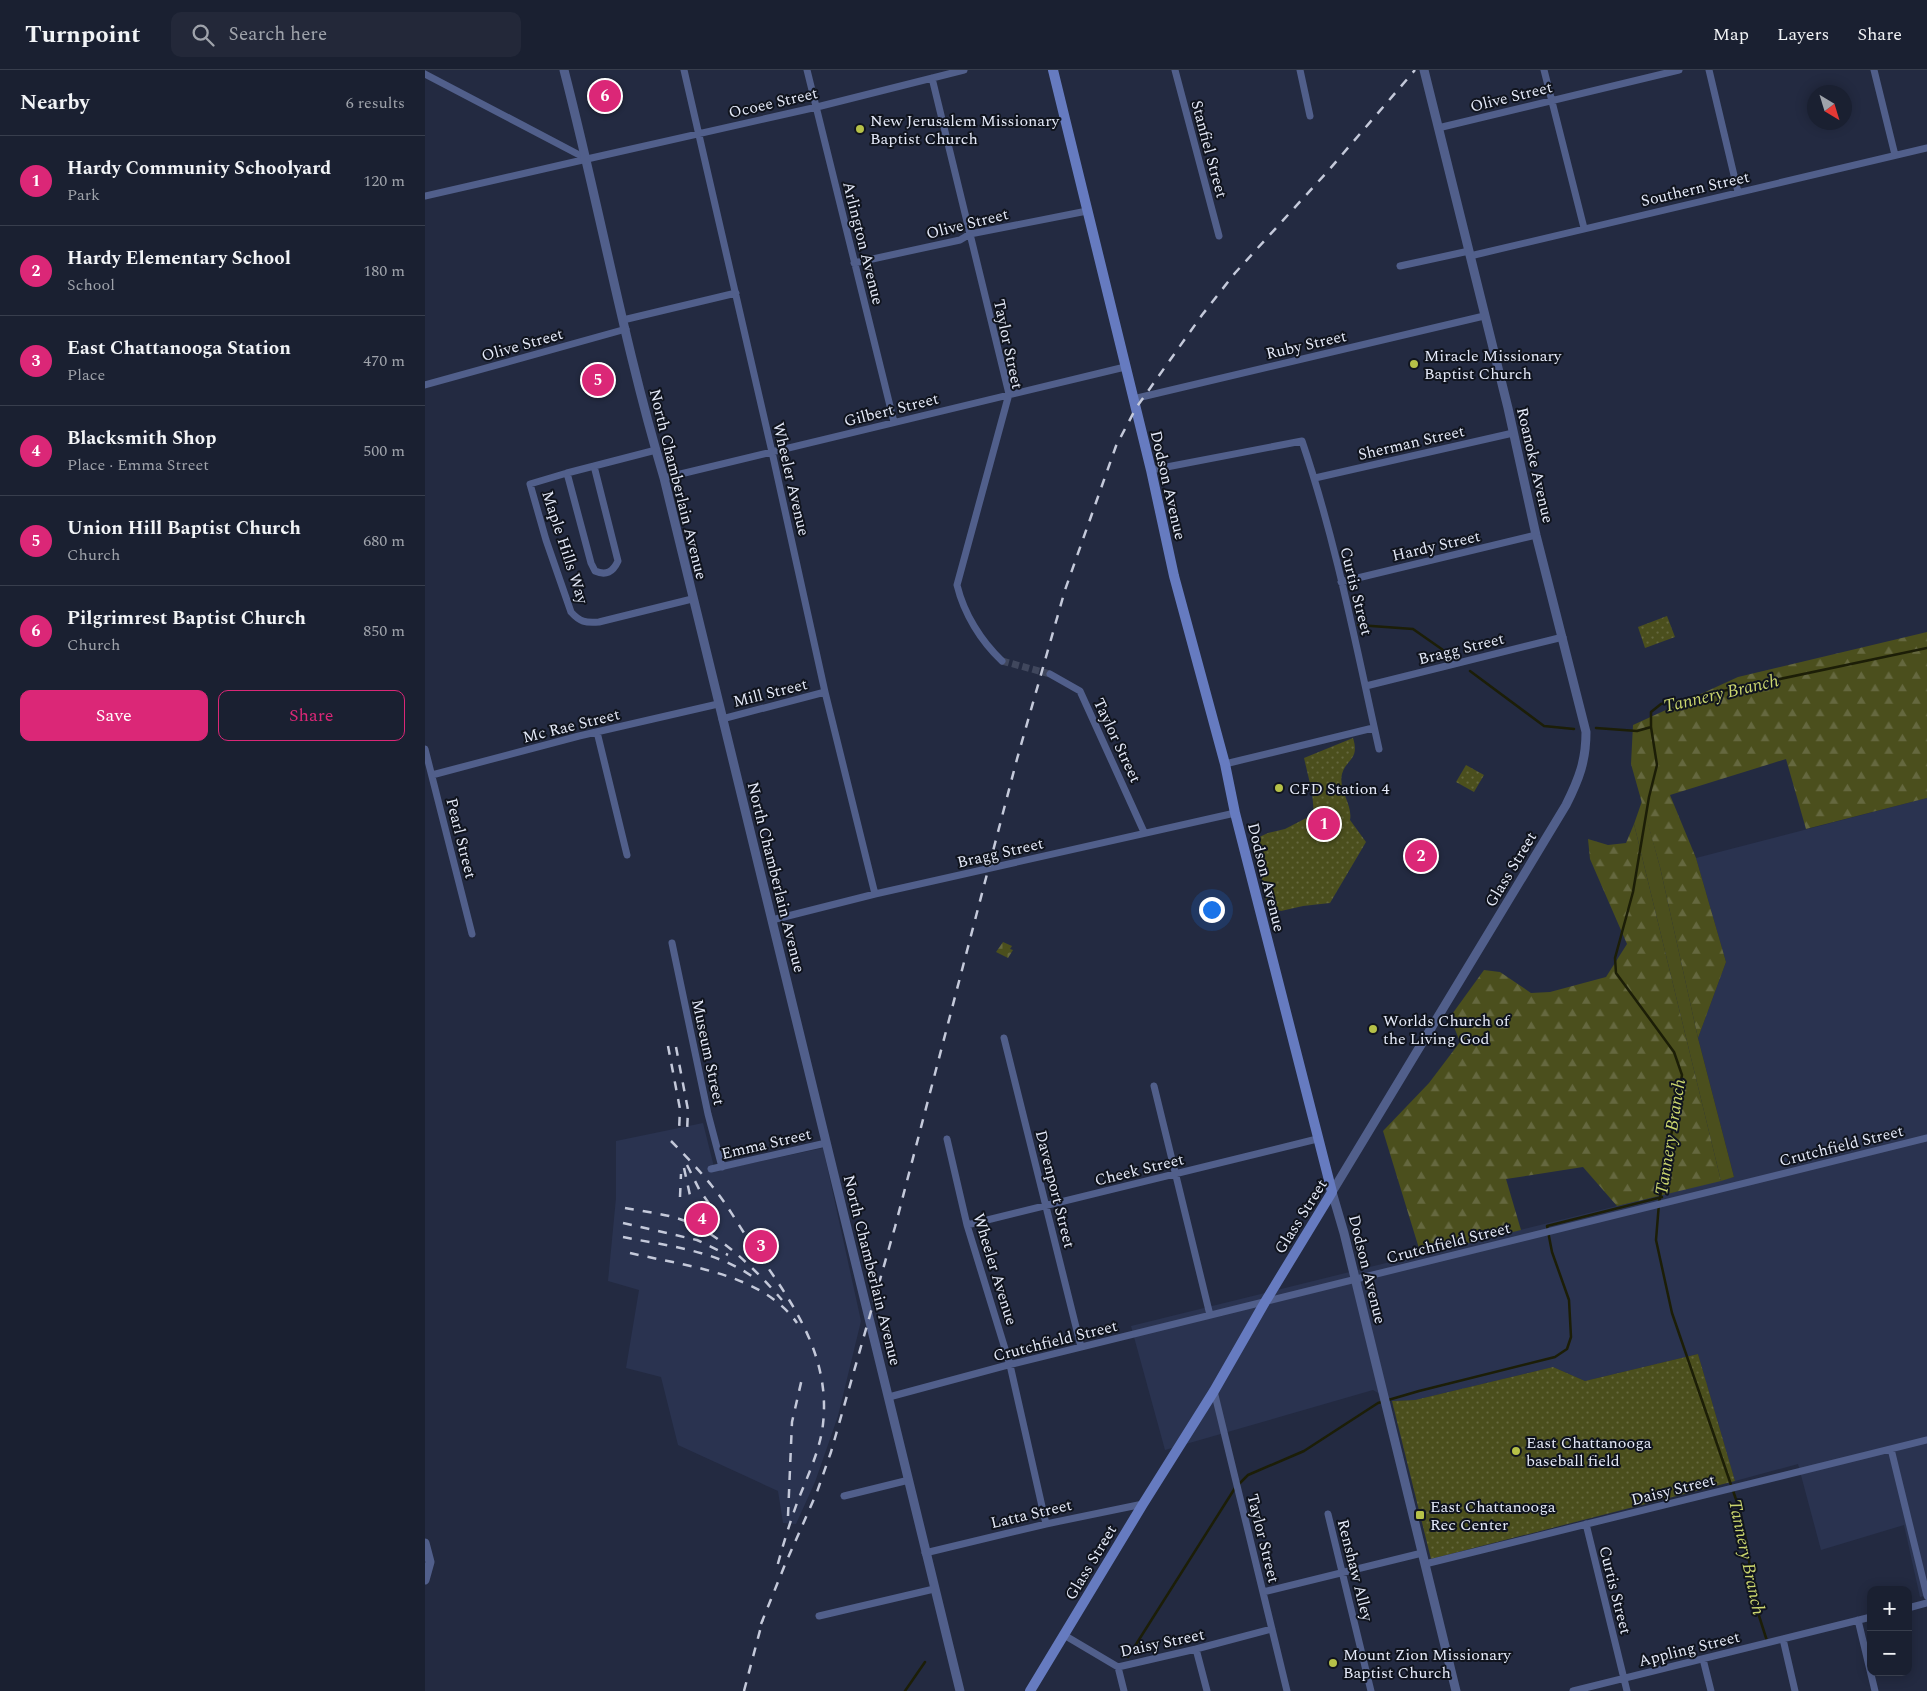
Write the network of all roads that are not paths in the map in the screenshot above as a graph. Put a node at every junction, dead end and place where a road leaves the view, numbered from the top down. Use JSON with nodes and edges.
{"nodes":[{"id":1,"x":564,"y":70,"type":"edge"},
{"id":2,"x":684,"y":70,"type":"edge"},
{"id":3,"x":807,"y":70,"type":"edge"},
{"id":4,"x":964,"y":70,"type":"edge"},
{"id":5,"x":1053,"y":70,"type":"edge"},
{"id":6,"x":1175,"y":70,"type":"edge"},
{"id":7,"x":1299,"y":70,"type":"edge"},
{"id":8,"x":1424,"y":70,"type":"edge"},
{"id":9,"x":1545,"y":70,"type":"edge"},
{"id":10,"x":1679,"y":70,"type":"edge"},
{"id":11,"x":1709,"y":70,"type":"edge"},
{"id":12,"x":1874,"y":70,"type":"edge"},
{"id":13,"x":425,"y":74,"type":"edge"},
{"id":14,"x":932,"y":78,"type":"junction"},
{"id":15,"x":1552,"y":100,"type":"junction"},
{"id":16,"x":817,"y":107,"type":"junction"},
{"id":17,"x":1310,"y":116,"type":"dead end"},
{"id":18,"x":1437,"y":128,"type":"junction"},
{"id":19,"x":699,"y":133,"type":"junction"},
{"id":20,"x":1927,"y":148,"type":"edge"},
{"id":21,"x":1895,"y":155,"type":"junction"},
{"id":22,"x":587,"y":159,"type":"junction"},
{"id":23,"x":1739,"y":192,"type":"junction"},
{"id":24,"x":425,"y":196,"type":"edge"},
{"id":25,"x":1087,"y":211,"type":"junction"},
{"id":26,"x":1584,"y":228,"type":"junction"},
{"id":27,"x":970,"y":234,"type":"junction"},
{"id":28,"x":1219,"y":236,"type":"dead end"},
{"id":29,"x":1469,"y":254,"type":"junction"},
{"id":30,"x":855,"y":264,"type":"junction"},
{"id":31,"x":1400,"y":266,"type":"dead end"},
{"id":32,"x":736,"y":293,"type":"junction"},
{"id":33,"x":1484,"y":316,"type":"junction"},
{"id":34,"x":625,"y":324,"type":"junction"},
{"id":35,"x":1125,"y":366,"type":"junction"},
{"id":36,"x":425,"y":385,"type":"edge"},
{"id":37,"x":1009,"y":394,"type":"junction"},
{"id":38,"x":1133,"y":399,"type":"junction"},
{"id":39,"x":895,"y":422,"type":"junction"},
{"id":40,"x":1513,"y":433,"type":"junction"},
{"id":41,"x":656,"y":450,"type":"junction"},
{"id":42,"x":772,"y":452,"type":"junction"},
{"id":43,"x":594,"y":466,"type":"junction"},
{"id":44,"x":1151,"y":470,"type":"junction"},
{"id":45,"x":567,"y":473,"type":"junction"},
{"id":46,"x":664,"y":478,"type":"junction"},
{"id":47,"x":1315,"y":478,"type":"junction"},
{"id":48,"x":1536,"y":535,"type":"junction"},
{"id":49,"x":1341,"y":582,"type":"junction"},
{"id":50,"x":692,"y":598,"type":"junction"},
{"id":51,"x":1563,"y":637,"type":"junction"},
{"id":52,"x":1002,"y":661,"type":"tunnel mouth"},
{"id":53,"x":1050,"y":674,"type":"tunnel mouth"},
{"id":54,"x":1366,"y":686,"type":"junction"},
{"id":55,"x":825,"y":692,"type":"junction"},
{"id":56,"x":718,"y":704,"type":"junction"},
{"id":57,"x":722,"y":719,"type":"junction"},
{"id":58,"x":1373,"y":728,"type":"junction"},
{"id":59,"x":597,"y":732,"type":"junction"},
{"id":60,"x":425,"y":749,"type":"edge"},
{"id":61,"x":1379,"y":749,"type":"dead end"},
{"id":62,"x":1586,"y":751,"type":"joint"},
{"id":63,"x":1225,"y":764,"type":"junction"},
{"id":64,"x":432,"y":775,"type":"junction"},
{"id":65,"x":1235,"y":813,"type":"junction"},
{"id":66,"x":1144,"y":832,"type":"junction"},
{"id":67,"x":627,"y":855,"type":"dead end"},
{"id":68,"x":875,"y":894,"type":"junction"},
{"id":69,"x":772,"y":920,"type":"junction"},
{"id":70,"x":472,"y":934,"type":"dead end"},
{"id":71,"x":672,"y":943,"type":"dead end"},
{"id":72,"x":1004,"y":1038,"type":"dead end"},
{"id":73,"x":1154,"y":1086,"type":"dead end"},
{"id":74,"x":1927,"y":1138,"type":"edge"},
{"id":75,"x":1317,"y":1139,"type":"junction"},
{"id":76,"x":947,"y":1140,"type":"dead end"},
{"id":77,"x":826,"y":1143,"type":"junction"},
{"id":78,"x":722,"y":1167,"type":"junction"},
{"id":79,"x":711,"y":1169,"type":"dead end"},
{"id":80,"x":1176,"y":1174,"type":"junction"},
{"id":81,"x":1332,"y":1192,"type":"junction"},
{"id":82,"x":1046,"y":1206,"type":"junction"},
{"id":83,"x":967,"y":1225,"type":"junction"},
{"id":84,"x":1355,"y":1279,"type":"junction"},
{"id":85,"x":1265,"y":1302,"type":"junction"},
{"id":86,"x":1210,"y":1315,"type":"junction"},
{"id":87,"x":1081,"y":1347,"type":"junction"},
{"id":88,"x":1010,"y":1365,"type":"junction"},
{"id":89,"x":1214,"y":1390,"type":"junction"},
{"id":90,"x":889,"y":1397,"type":"junction"},
{"id":91,"x":1927,"y":1440,"type":"edge"},
{"id":92,"x":1891,"y":1449,"type":"junction"},
{"id":93,"x":909,"y":1480,"type":"junction"},
{"id":94,"x":844,"y":1496,"type":"dead end"},
{"id":95,"x":1143,"y":1504,"type":"junction"},
{"id":96,"x":1328,"y":1514,"type":"dead end"},
{"id":97,"x":1046,"y":1524,"type":"junction"},
{"id":98,"x":1586,"y":1524,"type":"junction"},
{"id":99,"x":425,"y":1543,"type":"edge"},
{"id":100,"x":925,"y":1553,"type":"junction"},
{"id":101,"x":1422,"y":1553,"type":"junction"},
{"id":102,"x":1425,"y":1564,"type":"junction"},
{"id":103,"x":1343,"y":1573,"type":"junction"},
{"id":104,"x":425,"y":1580,"type":"edge"},
{"id":105,"x":934,"y":1589,"type":"junction"},
{"id":106,"x":1263,"y":1592,"type":"junction"},
{"id":107,"x":1927,"y":1596,"type":"edge"},
{"id":108,"x":1927,"y":1603,"type":"edge"},
{"id":109,"x":1912,"y":1607,"type":"edge"},
{"id":110,"x":819,"y":1616,"type":"dead end"},
{"id":111,"x":1867,"y":1618,"type":"edge"},
{"id":112,"x":1858,"y":1620,"type":"junction"},
{"id":113,"x":1272,"y":1629,"type":"junction"},
{"id":114,"x":1064,"y":1635,"type":"junction"},
{"id":115,"x":1783,"y":1639,"type":"junction"},
{"id":116,"x":1197,"y":1650,"type":"junction"},
{"id":117,"x":1703,"y":1659,"type":"junction"},
{"id":118,"x":1119,"y":1668,"type":"junction"},
{"id":119,"x":1623,"y":1678,"type":"junction"},
{"id":120,"x":960,"y":1691,"type":"edge"},
{"id":121,"x":1030,"y":1691,"type":"edge"},
{"id":122,"x":1124,"y":1691,"type":"edge"},
{"id":123,"x":1207,"y":1691,"type":"edge"},
{"id":124,"x":1287,"y":1691,"type":"edge"},
{"id":125,"x":1371,"y":1691,"type":"edge"},
{"id":126,"x":1456,"y":1691,"type":"edge"},
{"id":127,"x":1573,"y":1691,"type":"edge"},
{"id":128,"x":1627,"y":1691,"type":"edge"},
{"id":129,"x":1711,"y":1691,"type":"edge"},
{"id":130,"x":1795,"y":1691,"type":"edge"},
{"id":131,"x":1875,"y":1691,"type":"edge"}],
"edges":[{"from":1,"to":22,"type":"street","name":"North Chamberlain Avenue"},
{"from":2,"to":19,"type":"street","name":"Wheeler Avenue"},
{"from":3,"to":16,"type":"street","name":"Arlington Avenue"},
{"from":4,"to":14,"type":"street","name":"Ocoee Street"},
{"from":5,"to":25,"type":"main road","name":"Dodson Avenue"},
{"from":6,"to":28,"type":"street","name":"Stanfiel Street"},
{"from":7,"to":17,"type":"street"},
{"from":8,"to":18,"type":"street","name":"Roanoke Avenue"},
{"from":9,"to":15,"type":"street"},
{"from":10,"to":15,"type":"street","name":"Olive Street"},
{"from":11,"to":23,"type":"street"},
{"from":12,"to":21,"type":"street"},
{"from":13,"to":22,"type":"street"},
{"from":14,"to":16,"type":"street","name":"Ocoee Street"},
{"from":14,"to":27,"type":"street","name":"Taylor Street"},
{"from":15,"to":18,"type":"street","name":"Olive Street"},
{"from":15,"to":26,"type":"street"},
{"from":16,"to":19,"type":"street","name":"Ocoee Street"},
{"from":16,"to":30,"type":"street","name":"Arlington Avenue"},
{"from":18,"to":29,"type":"street","name":"Roanoke Avenue"},
{"from":19,"to":22,"type":"street","name":"Ocoee Street"},
{"from":19,"to":32,"type":"street","name":"Wheeler Avenue"},
{"from":20,"to":21,"type":"street","name":"Southern Street"},
{"from":21,"to":23,"type":"street","name":"Southern Street"},
{"from":22,"to":24,"type":"street","name":"Ocoee Street"},
{"from":22,"to":34,"type":"street","name":"North Chamberlain Avenue"},
{"from":23,"to":26,"type":"street","name":"Southern Street"},
{"from":25,"to":27,"type":"street","name":"Olive Street"},
{"from":25,"to":35,"type":"main road","name":"Dodson Avenue"},
{"from":26,"to":29,"type":"street","name":"Southern Street"},
{"from":27,"to":30,"type":"street","name":"Olive Street"},
{"from":27,"to":37,"type":"street","name":"Taylor Street"},
{"from":29,"to":31,"type":"street","name":"Southern Street"},
{"from":29,"to":33,"type":"street","name":"Roanoke Avenue"},
{"from":30,"to":39,"type":"street","name":"Arlington Avenue"},
{"from":32,"to":34,"type":"street","name":"Olive Street"},
{"from":32,"to":42,"type":"street","name":"Wheeler Avenue"},
{"from":33,"to":38,"type":"street","name":"Ruby Street"},
{"from":33,"to":40,"type":"street","name":"Roanoke Avenue"},
{"from":34,"to":36,"type":"street","name":"Olive Street"},
{"from":34,"to":41,"type":"street","name":"North Chamberlain Avenue"},
{"from":35,"to":37,"type":"street","name":"Gilbert Street"},
{"from":35,"to":38,"type":"main road","name":"Dodson Avenue"},
{"from":37,"to":39,"type":"street","name":"Gilbert Street"},
{"from":37,"to":52,"type":"street","name":"Taylor Street"},
{"from":38,"to":44,"type":"main road","name":"Dodson Avenue"},
{"from":39,"to":42,"type":"street","name":"Gilbert Street"},
{"from":40,"to":47,"type":"street","name":"Sherman Street"},
{"from":40,"to":48,"type":"street","name":"Roanoke Avenue"},
{"from":41,"to":43,"type":"street"},
{"from":41,"to":46,"type":"street","name":"North Chamberlain Avenue"},
{"from":42,"to":46,"type":"street","name":"Gilbert Street"},
{"from":42,"to":55,"type":"street","name":"Wheeler Avenue"},
{"from":43,"to":45,"type":"street"},
{"from":43,"to":45,"type":"street"},
{"from":44,"to":47,"type":"street","name":"Curtis Street"},
{"from":44,"to":63,"type":"main road","name":"Dodson Avenue"},
{"from":45,"to":50,"type":"street","name":"Maple Hills Way"},
{"from":46,"to":50,"type":"street","name":"North Chamberlain Avenue"},
{"from":47,"to":49,"type":"street","name":"Curtis Street"},
{"from":48,"to":49,"type":"street","name":"Hardy Street"},
{"from":48,"to":51,"type":"street","name":"Roanoke Avenue"},
{"from":49,"to":54,"type":"street","name":"Curtis Street"},
{"from":50,"to":56,"type":"street","name":"North Chamberlain Avenue"},
{"from":51,"to":54,"type":"street","name":"Bragg Street"},
{"from":51,"to":62,"type":"street","name":"Roanoke Avenue"},
{"from":53,"to":66,"type":"street","name":"Taylor Street"},
{"from":54,"to":58,"type":"street","name":"Curtis Street"},
{"from":55,"to":57,"type":"street","name":"Mill Street"},
{"from":55,"to":68,"type":"street","name":"Wheeler Avenue"},
{"from":56,"to":57,"type":"street","name":"North Chamberlain Avenue"},
{"from":56,"to":59,"type":"street","name":"Mc Rae Street"},
{"from":57,"to":69,"type":"street","name":"North Chamberlain Avenue"},
{"from":58,"to":61,"type":"street","name":"Curtis Street"},
{"from":58,"to":63,"type":"street"},
{"from":59,"to":64,"type":"street","name":"Mc Rae Street"},
{"from":59,"to":67,"type":"street"},
{"from":60,"to":64,"type":"street","name":"Pearl Street"},
{"from":62,"to":81,"type":"street","name":"Glass Street"},
{"from":63,"to":65,"type":"main road","name":"Dodson Avenue"},
{"from":64,"to":70,"type":"street","name":"Pearl Street"},
{"from":65,"to":66,"type":"street","name":"Bragg Street"},
{"from":65,"to":75,"type":"main road","name":"Dodson Avenue"},
{"from":66,"to":68,"type":"street","name":"Bragg Street"},
{"from":68,"to":69,"type":"street","name":"Bragg Street"},
{"from":69,"to":77,"type":"street","name":"North Chamberlain Avenue"},
{"from":71,"to":78,"type":"street","name":"Museum Street"},
{"from":72,"to":82,"type":"street","name":"Davenport Street"},
{"from":73,"to":80,"type":"street"},
{"from":74,"to":84,"type":"street","name":"Crutchfield Street"},
{"from":75,"to":80,"type":"street","name":"Cheek Street"},
{"from":75,"to":81,"type":"main road","name":"Dodson Avenue"},
{"from":76,"to":83,"type":"street","name":"Wheeler Avenue"},
{"from":77,"to":78,"type":"street","name":"Emma Street"},
{"from":77,"to":90,"type":"street","name":"North Chamberlain Avenue"},
{"from":78,"to":79,"type":"street","name":"Emma Street"},
{"from":80,"to":82,"type":"street","name":"Cheek Street"},
{"from":80,"to":86,"type":"street"},
{"from":81,"to":84,"type":"street","name":"Dodson Avenue"},
{"from":81,"to":85,"type":"main road","name":"Glass Street"},
{"from":82,"to":83,"type":"street","name":"Cheek Street"},
{"from":82,"to":87,"type":"street","name":"Davenport Street"},
{"from":83,"to":88,"type":"street","name":"Wheeler Avenue"},
{"from":84,"to":85,"type":"street","name":"Crutchfield Street"},
{"from":84,"to":101,"type":"street","name":"Dodson Avenue"},
{"from":85,"to":86,"type":"street","name":"Crutchfield Street"},
{"from":85,"to":89,"type":"main road","name":"Glass Street"},
{"from":86,"to":87,"type":"street","name":"Crutchfield Street"},
{"from":87,"to":88,"type":"street","name":"Crutchfield Street"},
{"from":88,"to":90,"type":"street","name":"Crutchfield Street"},
{"from":88,"to":97,"type":"street","name":"Wheeler Avenue"},
{"from":89,"to":95,"type":"main road","name":"Glass Street"},
{"from":89,"to":106,"type":"street","name":"Taylor Street"},
{"from":90,"to":93,"type":"street","name":"North Chamberlain Avenue"},
{"from":91,"to":92,"type":"street","name":"Daisy Street"},
{"from":92,"to":98,"type":"street","name":"Daisy Street"},
{"from":92,"to":107,"type":"street"},
{"from":93,"to":94,"type":"street"},
{"from":93,"to":100,"type":"street","name":"North Chamberlain Avenue"},
{"from":95,"to":97,"type":"street","name":"Latta Street"},
{"from":95,"to":114,"type":"main road","name":"Glass Street"},
{"from":96,"to":103,"type":"street","name":"Renshaw Alley"},
{"from":97,"to":100,"type":"street","name":"Latta Street"},
{"from":98,"to":102,"type":"street","name":"Daisy Street"},
{"from":98,"to":119,"type":"street","name":"Curtis Street"},
{"from":99,"to":104,"type":"street"},
{"from":100,"to":105,"type":"street","name":"North Chamberlain Avenue"},
{"from":101,"to":102,"type":"street","name":"Dodson Avenue"},
{"from":101,"to":103,"type":"street"},
{"from":102,"to":126,"type":"street","name":"Dodson Avenue"},
{"from":103,"to":106,"type":"street"},
{"from":103,"to":125,"type":"street","name":"Renshaw Alley"},
{"from":105,"to":110,"type":"street"},
{"from":105,"to":120,"type":"street","name":"North Chamberlain Avenue"},
{"from":106,"to":113,"type":"street","name":"Taylor Street"},
{"from":108,"to":109,"type":"street"},
{"from":111,"to":112,"type":"street","name":"Appling Street"},
{"from":112,"to":115,"type":"street","name":"Appling Street"},
{"from":112,"to":131,"type":"street"},
{"from":113,"to":116,"type":"street","name":"Daisy Street"},
{"from":113,"to":124,"type":"street","name":"Taylor Street"},
{"from":114,"to":118,"type":"street","name":"Daisy Street"},
{"from":114,"to":121,"type":"main road","name":"Glass Street"},
{"from":115,"to":117,"type":"street","name":"Appling Street"},
{"from":115,"to":130,"type":"street"},
{"from":116,"to":118,"type":"street","name":"Daisy Street"},
{"from":116,"to":123,"type":"street"},
{"from":117,"to":119,"type":"street","name":"Appling Street"},
{"from":117,"to":129,"type":"street"},
{"from":118,"to":122,"type":"street"},
{"from":119,"to":127,"type":"street","name":"Appling Street"},
{"from":119,"to":128,"type":"street","name":"Curtis Street"}]}
